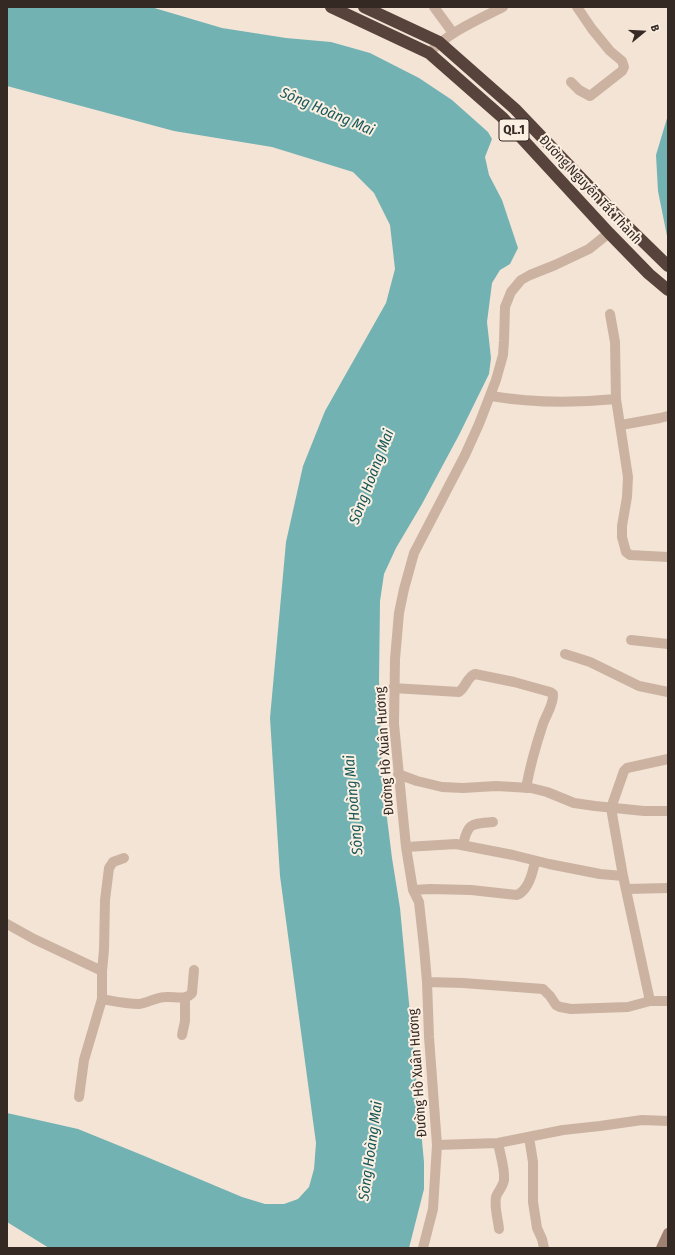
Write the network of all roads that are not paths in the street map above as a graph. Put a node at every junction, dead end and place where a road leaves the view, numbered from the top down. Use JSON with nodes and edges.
{"nodes":[{"id":1,"x":331,"y":7,"type":"edge"},
{"id":2,"x":364,"y":7,"type":"edge"},
{"id":3,"x":434,"y":7,"type":"edge"},
{"id":4,"x":503,"y":7,"type":"edge"},
{"id":5,"x":577,"y":7,"type":"edge"},
{"id":6,"x":453,"y":33,"type":"junction"},
{"id":7,"x":439,"y":42,"type":"junction"},
{"id":8,"x":428,"y":53,"type":"junction"},
{"id":9,"x":571,"y":82,"type":"dead end"},
{"id":10,"x":609,"y":234,"type":"junction"},
{"id":11,"x":668,"y":266,"type":"edge"},
{"id":12,"x":668,"y":290,"type":"edge"},
{"id":13,"x":610,"y":314,"type":"dead end"},
{"id":14,"x":491,"y":396,"type":"junction"},
{"id":15,"x":616,"y":399,"type":"junction"},
{"id":16,"x":668,"y":416,"type":"edge"},
{"id":17,"x":621,"y":425,"type":"junction"},
{"id":18,"x":668,"y":557,"type":"edge"},
{"id":19,"x":631,"y":640,"type":"dead end"},
{"id":20,"x":668,"y":644,"type":"edge"},
{"id":21,"x":565,"y":654,"type":"dead end"},
{"id":22,"x":394,"y":688,"type":"junction"},
{"id":23,"x":668,"y":692,"type":"edge"},
{"id":24,"x":668,"y":760,"type":"edge"},
{"id":25,"x":398,"y":774,"type":"junction"},
{"id":26,"x":526,"y":788,"type":"junction"},
{"id":27,"x":611,"y":808,"type":"junction"},
{"id":28,"x":668,"y":811,"type":"edge"},
{"id":29,"x":493,"y":822,"type":"dead end"},
{"id":30,"x":463,"y":845,"type":"junction"},
{"id":31,"x":406,"y":847,"type":"junction"},
{"id":32,"x":124,"y":858,"type":"dead end"},
{"id":33,"x":535,"y":861,"type":"junction"},
{"id":34,"x":623,"y":876,"type":"junction"},
{"id":35,"x":668,"y":888,"type":"edge"},
{"id":36,"x":627,"y":889,"type":"junction"},
{"id":37,"x":413,"y":890,"type":"junction"},
{"id":38,"x":7,"y":924,"type":"edge"},
{"id":39,"x":194,"y":970,"type":"dead end"},
{"id":40,"x":102,"y":971,"type":"junction"},
{"id":41,"x":427,"y":982,"type":"junction"},
{"id":42,"x":102,"y":998,"type":"junction"},
{"id":43,"x":186,"y":998,"type":"junction"},
{"id":44,"x":668,"y":1001,"type":"edge"},
{"id":45,"x":650,"y":1002,"type":"junction"},
{"id":46,"x":182,"y":1035,"type":"dead end"},
{"id":47,"x":79,"y":1097,"type":"dead end"},
{"id":48,"x":668,"y":1121,"type":"edge"},
{"id":49,"x":528,"y":1137,"type":"junction"},
{"id":50,"x":498,"y":1143,"type":"junction"},
{"id":51,"x":437,"y":1144,"type":"junction"},
{"id":52,"x":499,"y":1229,"type":"dead end"},
{"id":53,"x":668,"y":1233,"type":"edge"},
{"id":54,"x":424,"y":1248,"type":"edge"},
{"id":55,"x":544,"y":1248,"type":"edge"},
{"id":56,"x":661,"y":1248,"type":"edge"}],
"edges":[{"from":1,"to":8,"type":"highway","name":"Đường Nguyễn Tất Thành","number":"QL.1"},
{"from":2,"to":7,"type":"highway","name":"Đường Nguyễn Tất Thành","number":"QL.1"},
{"from":3,"to":6,"type":"street"},
{"from":4,"to":6,"type":"street"},
{"from":5,"to":9,"type":"street"},
{"from":6,"to":7,"type":"street"},
{"from":7,"to":8,"type":"street"},
{"from":7,"to":11,"type":"highway","name":"Đường Nguyễn Tất Thành","number":"QL.1"},
{"from":8,"to":10,"type":"highway","name":"Đường Nguyễn Tất Thành","number":"QL.1"},
{"from":10,"to":12,"type":"highway","name":"Đường Nguyễn Tất Thành","number":"QL.1"},
{"from":10,"to":14,"type":"street","name":"Đường Hồ Xuân Hương"},
{"from":13,"to":15,"type":"street"},
{"from":14,"to":15,"type":"street"},
{"from":14,"to":22,"type":"street","name":"Đường Hồ Xuân Hương"},
{"from":15,"to":17,"type":"street"},
{"from":16,"to":17,"type":"street"},
{"from":17,"to":18,"type":"street"},
{"from":19,"to":20,"type":"street"},
{"from":21,"to":23,"type":"street"},
{"from":22,"to":25,"type":"street","name":"Đường Hồ Xuân Hương"},
{"from":22,"to":26,"type":"street"},
{"from":24,"to":27,"type":"street"},
{"from":25,"to":26,"type":"street"},
{"from":25,"to":31,"type":"street","name":"Đường Hồ Xuân Hương"},
{"from":26,"to":27,"type":"street"},
{"from":27,"to":28,"type":"street"},
{"from":27,"to":34,"type":"street"},
{"from":29,"to":30,"type":"street"},
{"from":30,"to":31,"type":"street"},
{"from":30,"to":33,"type":"street"},
{"from":31,"to":37,"type":"street","name":"Đường Hồ Xuân Hương"},
{"from":32,"to":40,"type":"street"},
{"from":33,"to":34,"type":"street"},
{"from":33,"to":37,"type":"street"},
{"from":34,"to":36,"type":"street"},
{"from":35,"to":36,"type":"street"},
{"from":36,"to":45,"type":"street"},
{"from":37,"to":41,"type":"street","name":"Đường Hồ Xuân Hương"},
{"from":38,"to":40,"type":"street"},
{"from":39,"to":43,"type":"street"},
{"from":40,"to":42,"type":"street"},
{"from":41,"to":45,"type":"street"},
{"from":41,"to":51,"type":"street","name":"Đường Hồ Xuân Hương"},
{"from":42,"to":43,"type":"street"},
{"from":42,"to":47,"type":"street"},
{"from":43,"to":46,"type":"street"},
{"from":44,"to":45,"type":"street"},
{"from":48,"to":49,"type":"street"},
{"from":49,"to":50,"type":"street"},
{"from":49,"to":55,"type":"street"},
{"from":50,"to":51,"type":"street"},
{"from":50,"to":52,"type":"street"},
{"from":51,"to":54,"type":"street","name":"Đường Hồ Xuân Hương"},
{"from":53,"to":56,"type":"main road"}]}
